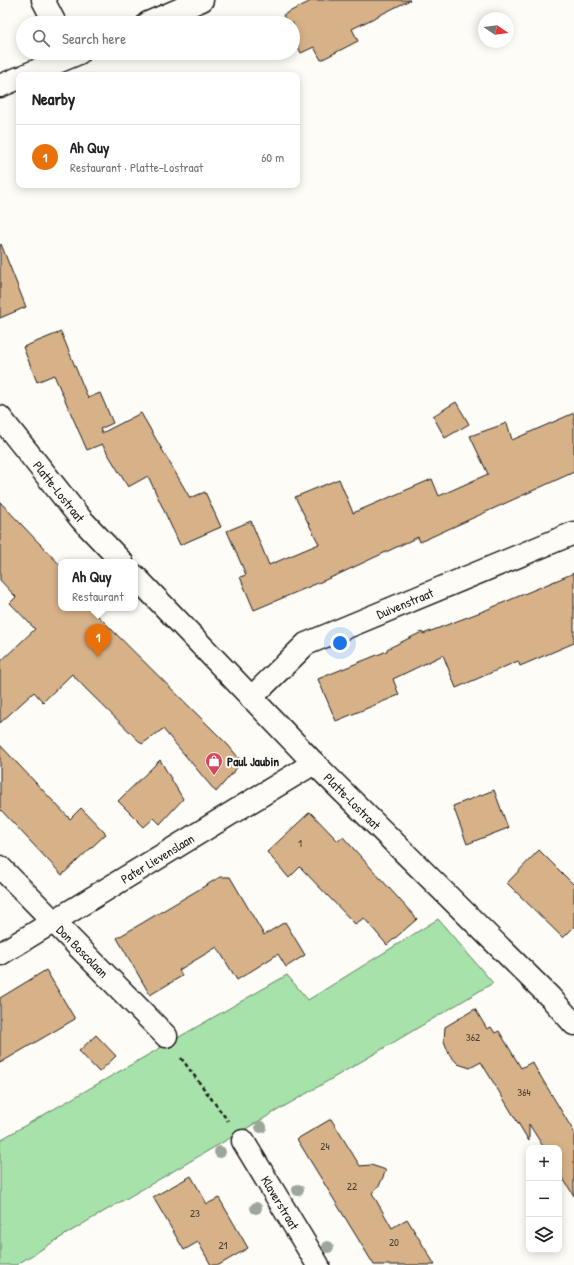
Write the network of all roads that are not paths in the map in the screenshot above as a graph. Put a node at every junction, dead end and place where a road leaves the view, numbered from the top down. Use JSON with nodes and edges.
{"nodes":[{"id":1,"x":43,"y":0,"type":"edge"},
{"id":2,"x":202,"y":0,"type":"edge"},
{"id":3,"x":51,"y":16,"type":"edge"},
{"id":4,"x":164,"y":16,"type":"edge"},
{"id":5,"x":60,"y":60,"type":"edge"},
{"id":6,"x":33,"y":72,"type":"edge"},
{"id":7,"x":16,"y":79,"type":"edge"},
{"id":8,"x":0,"y":86,"type":"edge"},
{"id":9,"x":0,"y":417,"type":"edge"},
{"id":10,"x":574,"y":533,"type":"edge"},
{"id":11,"x":119,"y":559,"type":"edge"},
{"id":12,"x":138,"y":579,"type":"edge"},
{"id":13,"x":251,"y":698,"type":"junction"},
{"id":14,"x":314,"y":763,"type":"junction"},
{"id":15,"x":0,"y":867,"type":"edge"},
{"id":16,"x":53,"y":922,"type":"junction"},
{"id":17,"x":0,"y":954,"type":"edge"},
{"id":18,"x":574,"y":1024,"type":"edge"},
{"id":19,"x":166,"y":1036,"type":"road end"},
{"id":20,"x":242,"y":1141,"type":"road end"},
{"id":21,"x":318,"y":1265,"type":"edge"}],
"edges":[{"from":1,"to":3,"type":"street"},
{"from":2,"to":4,"type":"street"},
{"from":5,"to":6,"type":"street"},
{"from":7,"to":8,"type":"street"},
{"from":9,"to":11,"type":"street","name":"Platte-Lostraat"},
{"from":10,"to":13,"type":"street","name":"Duivenstraat"},
{"from":12,"to":13,"type":"street","name":"Platte-Lostraat"},
{"from":13,"to":14,"type":"street","name":"Platte-Lostraat"},
{"from":14,"to":16,"type":"street","name":"Pater Lievenslaan"},
{"from":14,"to":18,"type":"street","name":"Platte-Lostraat"},
{"from":15,"to":16,"type":"street","name":"Don Boscolaan"},
{"from":16,"to":17,"type":"street","name":"Pater Lievenslaan"},
{"from":16,"to":19,"type":"street","name":"Don Boscolaan"},
{"from":20,"to":21,"type":"street","name":"Klaverstraat"}]}
